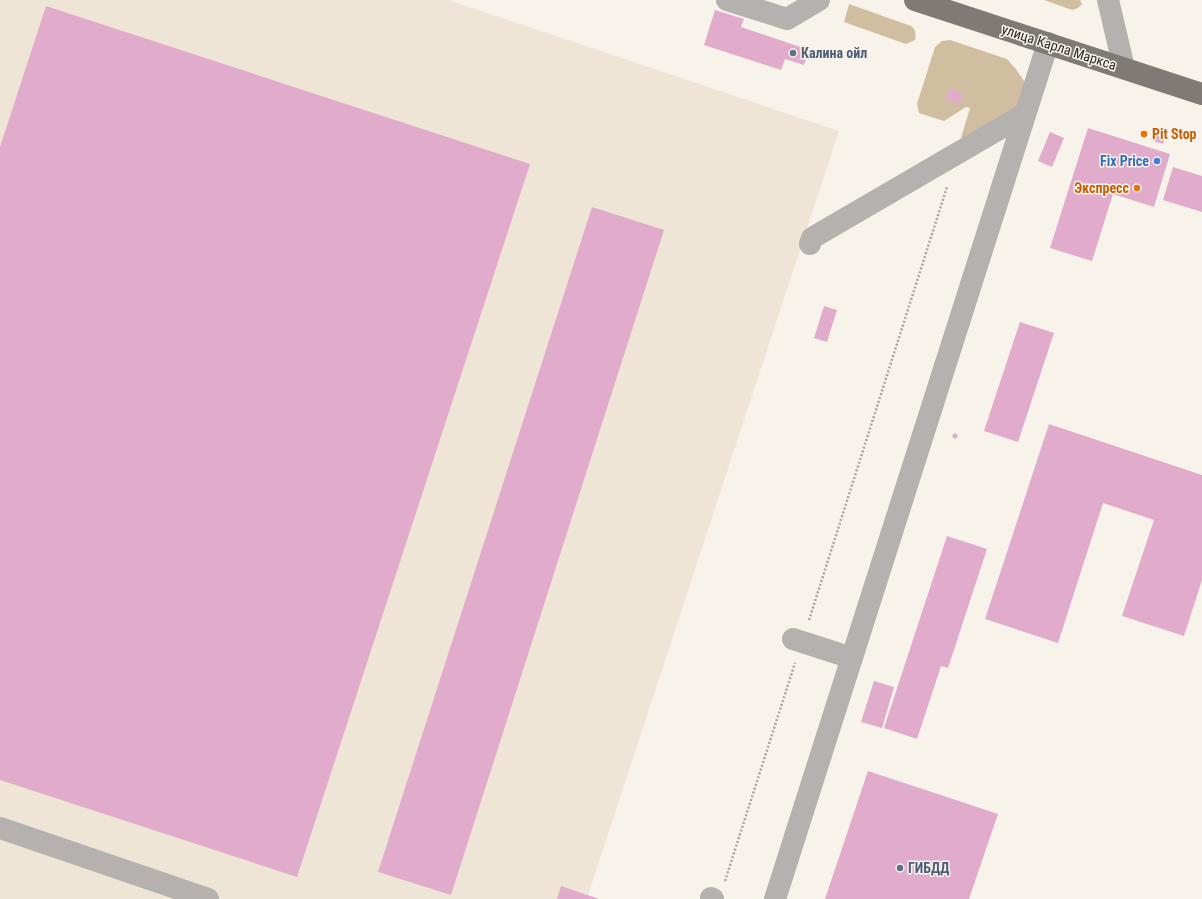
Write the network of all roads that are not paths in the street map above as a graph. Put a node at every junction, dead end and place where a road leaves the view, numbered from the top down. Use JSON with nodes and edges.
{"nodes":[{"id":1,"x":727,"y":0,"type":"edge"},
{"id":2,"x":819,"y":0,"type":"edge"},
{"id":3,"x":915,"y":0,"type":"edge"},
{"id":4,"x":1108,"y":0,"type":"edge"},
{"id":5,"x":1048,"y":43,"type":"junction"},
{"id":6,"x":1124,"y":68,"type":"junction"},
{"id":7,"x":1202,"y":94,"type":"edge"},
{"id":8,"x":1025,"y":114,"type":"junction"},
{"id":9,"x":810,"y":244,"type":"dead end"},
{"id":10,"x":797,"y":641,"type":"road end"},
{"id":11,"x":852,"y":658,"type":"junction"},
{"id":12,"x":0,"y":828,"type":"edge"},
{"id":13,"x":208,"y":899,"type":"edge"},
{"id":14,"x":775,"y":899,"type":"edge"}],
"edges":[{"from":1,"to":2,"type":"street"},
{"from":3,"to":5,"type":"main road","name":"улица Карла Маркса"},
{"from":4,"to":6,"type":"street"},
{"from":5,"to":6,"type":"main road","name":"улица Карла Маркса"},
{"from":5,"to":8,"type":"street"},
{"from":6,"to":7,"type":"main road","name":"улица Карла Маркса"},
{"from":8,"to":9,"type":"street"},
{"from":8,"to":11,"type":"street"},
{"from":10,"to":11,"type":"street"},
{"from":11,"to":14,"type":"street"},
{"from":12,"to":13,"type":"street"}]}
